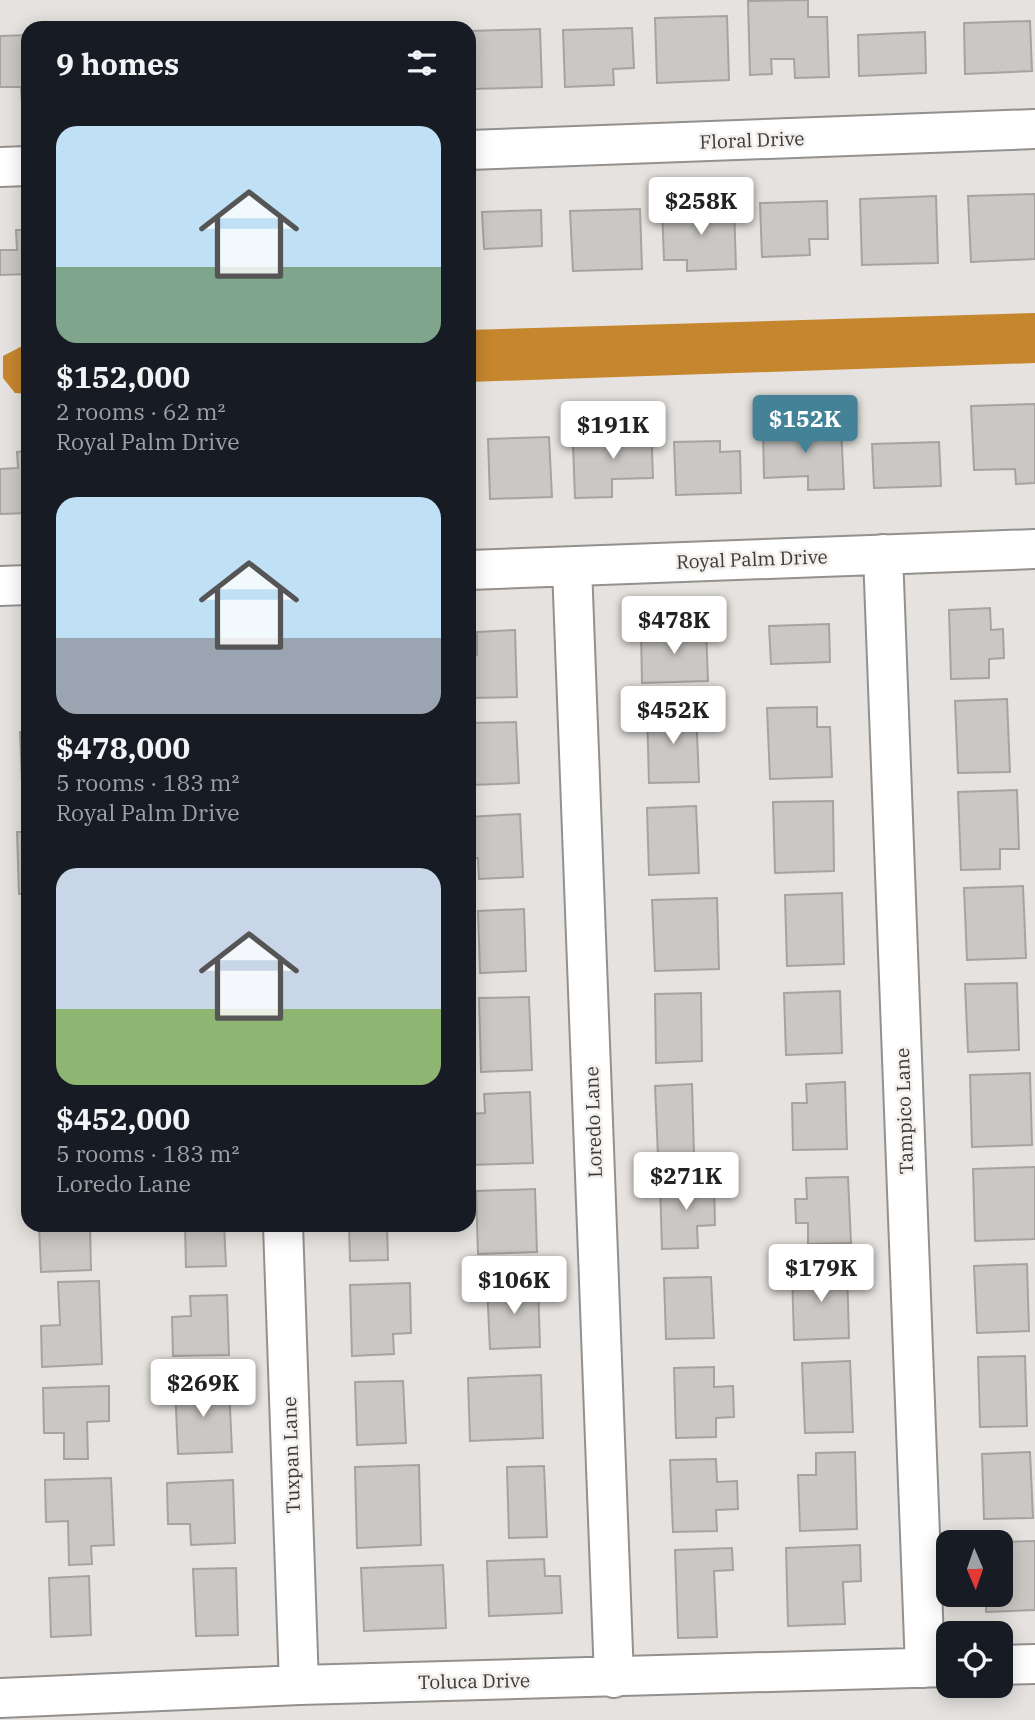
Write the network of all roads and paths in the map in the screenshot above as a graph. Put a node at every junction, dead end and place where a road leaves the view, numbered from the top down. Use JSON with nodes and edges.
{"nodes":[{"id":1,"x":1035,"y":129,"type":"edge"},
{"id":2,"x":476,"y":150,"type":"edge"},
{"id":3,"x":21,"y":166,"type":"edge"},
{"id":4,"x":0,"y":167,"type":"edge"},
{"id":5,"x":1035,"y":549,"type":"edge"},
{"id":6,"x":883,"y":554,"type":"junction"},
{"id":7,"x":572,"y":567,"type":"junction"},
{"id":8,"x":476,"y":570,"type":"edge"},
{"id":9,"x":21,"y":585,"type":"edge"},
{"id":10,"x":0,"y":586,"type":"edge"},
{"id":11,"x":283,"y":1232,"type":"edge"},
{"id":12,"x":936,"y":1646,"type":"edge"},
{"id":13,"x":1035,"y":1664,"type":"edge"},
{"id":14,"x":1013,"y":1665,"type":"edge"},
{"id":15,"x":936,"y":1667,"type":"edge"},
{"id":16,"x":614,"y":1678,"type":"junction"},
{"id":17,"x":299,"y":1685,"type":"junction"},
{"id":18,"x":0,"y":1698,"type":"edge"}],
"edges":[{"from":1,"to":2,"type":"street","name":"Floral Drive"},
{"from":3,"to":4,"type":"street"},
{"from":5,"to":6,"type":"street","name":"Royal Palm Drive"},
{"from":6,"to":7,"type":"street","name":"Royal Palm Drive"},
{"from":6,"to":12,"type":"street","name":"Tampico Lane"},
{"from":7,"to":8,"type":"street","name":"Royal Palm Drive"},
{"from":7,"to":16,"type":"street","name":"Loredo Lane"},
{"from":9,"to":10,"type":"street"},
{"from":11,"to":17,"type":"street","name":"Tuxpan Lane"},
{"from":13,"to":14,"type":"street"},
{"from":15,"to":16,"type":"street","name":"Toluca Drive"},
{"from":16,"to":17,"type":"street","name":"Toluca Drive"},
{"from":17,"to":18,"type":"street","name":"Toluca Drive"}]}
